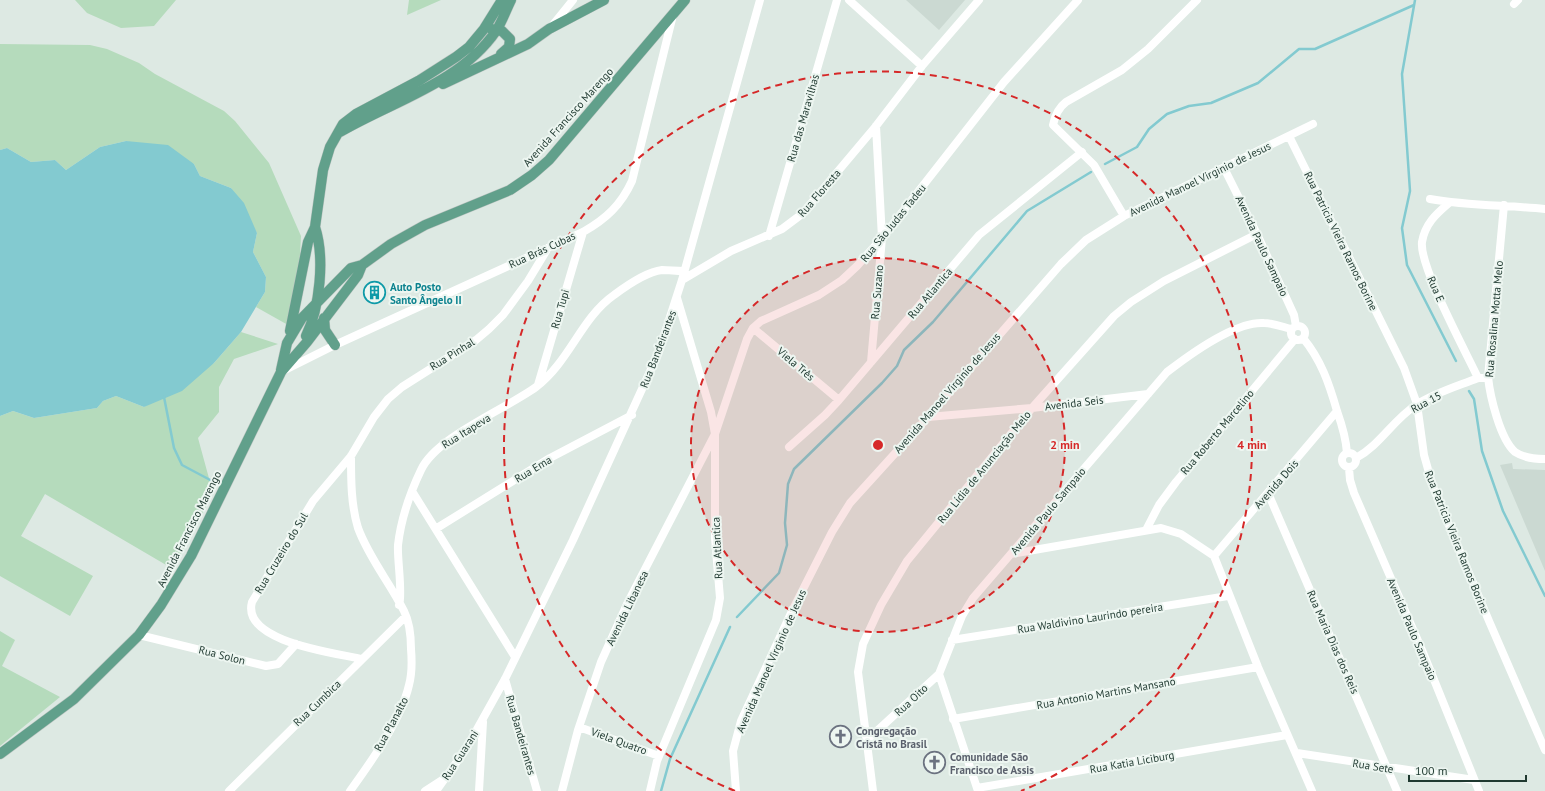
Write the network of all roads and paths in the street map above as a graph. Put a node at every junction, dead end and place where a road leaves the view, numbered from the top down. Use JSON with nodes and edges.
{"nodes":[{"id":1,"x":502,"y":0,"type":"edge"},
{"id":2,"x":511,"y":0,"type":"edge"},
{"id":3,"x":573,"y":0,"type":"edge"},
{"id":4,"x":604,"y":0,"type":"edge"},
{"id":5,"x":685,"y":0,"type":"edge"},
{"id":6,"x":760,"y":0,"type":"edge"},
{"id":7,"x":837,"y":0,"type":"edge"},
{"id":8,"x":849,"y":0,"type":"edge"},
{"id":9,"x":979,"y":0,"type":"edge"},
{"id":10,"x":1197,"y":0,"type":"edge"},
{"id":11,"x":1079,"y":1,"type":"edge"},
{"id":12,"x":673,"y":15,"type":"junction"},
{"id":13,"x":484,"y":29,"type":"junction"},
{"id":14,"x":497,"y":29,"type":"junction"},
{"id":15,"x":549,"y":30,"type":"junction"},
{"id":16,"x":540,"y":36,"type":"junction"},
{"id":17,"x":510,"y":39,"type":"junction"},
{"id":18,"x":493,"y":60,"type":"junction"},
{"id":19,"x":922,"y":66,"type":"junction"},
{"id":20,"x":422,"y":90,"type":"junction"},
{"id":21,"x":1313,"y":124,"type":"dead end"},
{"id":22,"x":876,"y":126,"type":"junction"},
{"id":23,"x":337,"y":134,"type":"junction"},
{"id":24,"x":1289,"y":136,"type":"junction"},
{"id":25,"x":1082,"y":152,"type":"junction"},
{"id":26,"x":1224,"y":168,"type":"junction"},
{"id":27,"x":1430,"y":200,"type":"dead end"},
{"id":28,"x":1449,"y":203,"type":"junction"},
{"id":29,"x":1504,"y":205,"type":"junction"},
{"id":30,"x":1545,"y":209,"type":"edge"},
{"id":31,"x":1124,"y":216,"type":"junction"},
{"id":32,"x":315,"y":227,"type":"junction"},
{"id":33,"x":583,"y":232,"type":"junction"},
{"id":34,"x":1257,"y":234,"type":"junction"},
{"id":35,"x":769,"y":236,"type":"junction"},
{"id":36,"x":882,"y":238,"type":"junction"},
{"id":37,"x":548,"y":248,"type":"junction"},
{"id":38,"x":362,"y":265,"type":"junction"},
{"id":39,"x":683,"y":271,"type":"junction"},
{"id":40,"x":319,"y":276,"type":"junction"},
{"id":41,"x":682,"y":280,"type":"junction"},
{"id":42,"x":334,"y":285,"type":"junction"},
{"id":43,"x":677,"y":298,"type":"junction"},
{"id":44,"x":318,"y":301,"type":"junction"},
{"id":45,"x":324,"y":318,"type":"junction"},
{"id":46,"x":1294,"y":327,"type":"junction"},
{"id":47,"x":753,"y":328,"type":"junction"},
{"id":48,"x":1299,"y":339,"type":"junction"},
{"id":49,"x":287,"y":343,"type":"junction"},
{"id":50,"x":335,"y":345,"type":"junction"},
{"id":51,"x":298,"y":352,"type":"junction"},
{"id":52,"x":871,"y":362,"type":"junction"},
{"id":53,"x":281,"y":372,"type":"junction"},
{"id":54,"x":1488,"y":377,"type":"junction"},
{"id":55,"x":1478,"y":378,"type":"junction"},
{"id":56,"x":537,"y":385,"type":"junction"},
{"id":57,"x":1148,"y":394,"type":"junction"},
{"id":58,"x":839,"y":400,"type":"junction"},
{"id":59,"x":1417,"y":404,"type":"junction"},
{"id":60,"x":1032,"y":408,"type":"junction"},
{"id":61,"x":1338,"y":411,"type":"junction"},
{"id":62,"x":632,"y":415,"type":"junction"},
{"id":63,"x":928,"y":417,"type":"junction"},
{"id":64,"x":715,"y":434,"type":"junction"},
{"id":65,"x":789,"y":447,"type":"dead end"},
{"id":66,"x":1347,"y":453,"type":"junction"},
{"id":67,"x":351,"y":456,"type":"junction"},
{"id":68,"x":1356,"y":458,"type":"junction"},
{"id":69,"x":1545,"y":459,"type":"edge"},
{"id":70,"x":1349,"y":468,"type":"junction"},
{"id":71,"x":412,"y":491,"type":"junction"},
{"id":72,"x":1268,"y":493,"type":"junction"},
{"id":73,"x":437,"y":528,"type":"junction"},
{"id":74,"x":1146,"y":530,"type":"junction"},
{"id":75,"x":1011,"y":554,"type":"junction"},
{"id":76,"x":1214,"y":556,"type":"junction"},
{"id":77,"x":1228,"y":596,"type":"junction"},
{"id":78,"x":399,"y":604,"type":"junction"},
{"id":79,"x":406,"y":616,"type":"junction"},
{"id":80,"x":138,"y":635,"type":"junction"},
{"id":81,"x":952,"y":640,"type":"junction"},
{"id":82,"x":296,"y":644,"type":"junction"},
{"id":83,"x":516,"y":657,"type":"junction"},
{"id":84,"x":362,"y":659,"type":"junction"},
{"id":85,"x":1258,"y":667,"type":"junction"},
{"id":86,"x":939,"y":674,"type":"junction"},
{"id":87,"x":506,"y":679,"type":"junction"},
{"id":88,"x":483,"y":719,"type":"junction"},
{"id":89,"x":953,"y":719,"type":"junction"},
{"id":90,"x":579,"y":727,"type":"junction"},
{"id":91,"x":1288,"y":735,"type":"junction"},
{"id":92,"x":866,"y":741,"type":"junction"},
{"id":93,"x":1545,"y":750,"type":"edge"},
{"id":94,"x":1297,"y":753,"type":"junction"},
{"id":95,"x":0,"y":754,"type":"edge"},
{"id":96,"x":659,"y":756,"type":"junction"},
{"id":97,"x":1388,"y":768,"type":"junction"},
{"id":98,"x":446,"y":778,"type":"junction"},
{"id":99,"x":1474,"y":780,"type":"junction"},
{"id":100,"x":977,"y":790,"type":"edge"},
{"id":101,"x":229,"y":791,"type":"edge"},
{"id":102,"x":350,"y":791,"type":"edge"},
{"id":103,"x":425,"y":791,"type":"edge"},
{"id":104,"x":436,"y":791,"type":"edge"},
{"id":105,"x":479,"y":791,"type":"edge"},
{"id":106,"x":537,"y":791,"type":"edge"},
{"id":107,"x":562,"y":791,"type":"edge"},
{"id":108,"x":650,"y":791,"type":"edge"},
{"id":109,"x":736,"y":791,"type":"edge"},
{"id":110,"x":873,"y":791,"type":"edge"},
{"id":111,"x":1312,"y":791,"type":"edge"},
{"id":112,"x":1398,"y":791,"type":"edge"},
{"id":113,"x":1479,"y":791,"type":"edge"}],
"edges":[{"from":1,"to":13,"type":"main road"},
{"from":2,"to":14,"type":"main road"},
{"from":3,"to":15,"type":"street"},
{"from":4,"to":15,"type":"main road"},
{"from":5,"to":12,"type":"main road","name":"Avenida Francisco Marengo"},
{"from":6,"to":39,"type":"street","name":"Rua Bandeirantes"},
{"from":7,"to":35,"type":"street","name":"Rua das Maravilhas"},
{"from":8,"to":19,"type":"street"},
{"from":9,"to":19,"type":"street","name":"Rua Floresta"},
{"from":10,"to":25,"type":"street"},
{"from":11,"to":36,"type":"street","name":"Rua São Judas Tadeu"},
{"from":12,"to":33,"type":"street","name":"Rua Brás Cubas"},
{"from":12,"to":38,"type":"main road","name":"Avenida Francisco Marengo"},
{"from":13,"to":14,"type":"main road"},
{"from":13,"to":23,"type":"main road"},
{"from":14,"to":17,"type":"main road"},
{"from":14,"to":20,"type":"main road"},
{"from":15,"to":16,"type":"main road"},
{"from":16,"to":17,"type":"main road"},
{"from":16,"to":18,"type":"main road"},
{"from":17,"to":18,"type":"main road"},
{"from":18,"to":20,"type":"main road"},
{"from":19,"to":22,"type":"street","name":"Rua Floresta"},
{"from":20,"to":23,"type":"main road"},
{"from":21,"to":24,"type":"street","name":"Avenida Manoel Virginio de Jesus"},
{"from":22,"to":35,"type":"street","name":"Rua Floresta"},
{"from":22,"to":36,"type":"street","name":"Rua Suzano"},
{"from":23,"to":32,"type":"main road"},
{"from":24,"to":26,"type":"street","name":"Avenida Manoel Virginio de Jesus"},
{"from":24,"to":59,"type":"street","name":"Rua Patricia Vieira Ramos Borine"},
{"from":25,"to":31,"type":"street"},
{"from":25,"to":52,"type":"street","name":"Rua Atlantica"},
{"from":26,"to":31,"type":"street","name":"Avenida Manoel Virginio de Jesus"},
{"from":26,"to":34,"type":"street","name":"Avenida Paulo Sampaio"},
{"from":27,"to":28,"type":"street"},
{"from":28,"to":29,"type":"street"},
{"from":28,"to":55,"type":"street","name":"Rua E"},
{"from":29,"to":30,"type":"street"},
{"from":29,"to":54,"type":"street","name":"Rua Rosalina Motta Melo"},
{"from":31,"to":63,"type":"street","name":"Avenida Manoel Virginio de Jesus"},
{"from":32,"to":40,"type":"main road"},
{"from":32,"to":49,"type":"main road"},
{"from":33,"to":37,"type":"street","name":"Rua Brás Cubas"},
{"from":33,"to":56,"type":"street","name":"Rua Tupi"},
{"from":34,"to":46,"type":"street","name":"Avenida Paulo Sampaio"},
{"from":34,"to":60,"type":"street","name":"Rua Lídia de Anunciação Melo"},
{"from":35,"to":41,"type":"street","name":"Rua Floresta"},
{"from":36,"to":47,"type":"street","name":"Rua São Judas Tadeu"},
{"from":36,"to":52,"type":"street","name":"Rua Suzano"},
{"from":37,"to":50,"type":"street","name":"Rua Brás Cubas"},
{"from":37,"to":67,"type":"street","name":"Rua Pinhal"},
{"from":38,"to":42,"type":"main road","name":"Avenida Francisco Marengo"},
{"from":38,"to":45,"type":"main road","name":"Avenida Francisco Marengo"},
{"from":39,"to":41,"type":"street","name":"Rua Bandeirantes"},
{"from":39,"to":56,"type":"street","name":"Rua Itapeva"},
{"from":40,"to":42,"type":"main road"},
{"from":40,"to":44,"type":"main road"},
{"from":41,"to":43,"type":"street","name":"Rua Bandeirantes"},
{"from":42,"to":44,"type":"main road","name":"Avenida Francisco Marengo"},
{"from":43,"to":62,"type":"street","name":"Rua Bandeirantes"},
{"from":43,"to":64,"type":"street","name":"Rua Atlantica"},
{"from":44,"to":49,"type":"main road","name":"Avenida Francisco Marengo"},
{"from":44,"to":51,"type":"main road"},
{"from":45,"to":50,"type":"main road"},
{"from":45,"to":51,"type":"main road","name":"Avenida Francisco Marengo"},
{"from":46,"to":48,"type":"street","name":"Avenida Paulo Sampaio"},
{"from":46,"to":48,"type":"street","name":"Avenida Paulo Sampaio"},
{"from":46,"to":57,"type":"street","name":"Avenida Paulo Sampaio"},
{"from":47,"to":58,"type":"street","name":"Viela Três"},
{"from":47,"to":64,"type":"street"},
{"from":48,"to":61,"type":"street","name":"Avenida Paulo Sampaio"},
{"from":48,"to":74,"type":"street","name":"Rua Roberto Marcelino"},
{"from":49,"to":53,"type":"main road","name":"Avenida Francisco Marengo"},
{"from":50,"to":53,"type":"street","name":"Rua Brás Cubas"},
{"from":51,"to":53,"type":"main road","name":"Avenida Francisco Marengo"},
{"from":52,"to":58,"type":"street","name":"Rua Atlantica"},
{"from":53,"to":80,"type":"main road","name":"Avenida Francisco Marengo"},
{"from":54,"to":55,"type":"street","name":"Rua 15"},
{"from":54,"to":69,"type":"street","name":"Rua Rosalina Motta Melo"},
{"from":55,"to":59,"type":"street","name":"Rua 15"},
{"from":56,"to":71,"type":"street","name":"Rua Itapeva"},
{"from":57,"to":60,"type":"street","name":"Avenida Seis"},
{"from":57,"to":75,"type":"street","name":"Avenida Paulo Sampaio"},
{"from":58,"to":65,"type":"street","name":"Rua Atlantica"},
{"from":59,"to":68,"type":"street","name":"Rua 15"},
{"from":59,"to":93,"type":"street","name":"Rua Patricia Vieira Ramos Borine"},
{"from":60,"to":63,"type":"street","name":"Avenida Seis"},
{"from":60,"to":92,"type":"street","name":"Rua Lídia de Anunciação Melo"},
{"from":61,"to":66,"type":"street","name":"Avenida Paulo Sampaio"},
{"from":61,"to":72,"type":"street","name":"Avenida Dois"},
{"from":62,"to":73,"type":"street","name":"Rua Ema"},
{"from":62,"to":83,"type":"street","name":"Rua Bandeirantes"},
{"from":63,"to":109,"type":"street","name":"Avenida Manoel Virginio de Jesus"},
{"from":64,"to":90,"type":"street","name":"Avenida Libanesa"},
{"from":64,"to":96,"type":"street","name":"Rua Atlantica"},
{"from":66,"to":68,"type":"street"},
{"from":66,"to":70,"type":"street","name":"Avenida Paulo Sampaio"},
{"from":67,"to":78,"type":"street"},
{"from":67,"to":82,"type":"street","name":"Rua Cruzeiro do Sul"},
{"from":68,"to":70,"type":"street"},
{"from":70,"to":99,"type":"street","name":"Avenida Paulo Sampaio"},
{"from":71,"to":73,"type":"street"},
{"from":71,"to":78,"type":"street","name":"Rua Planalto"},
{"from":72,"to":76,"type":"street","name":"Avenida Dois"},
{"from":72,"to":97,"type":"street","name":"Rua Maria Dias dos Reis"},
{"from":73,"to":83,"type":"street"},
{"from":74,"to":75,"type":"street"},
{"from":74,"to":76,"type":"street"},
{"from":75,"to":81,"type":"street","name":"Avenida Paulo Sampaio"},
{"from":76,"to":77,"type":"street"},
{"from":77,"to":81,"type":"street","name":"Rua Waldivino Laurindo pereira"},
{"from":77,"to":85,"type":"street"},
{"from":78,"to":79,"type":"street","name":"Rua Planalto"},
{"from":79,"to":84,"type":"street","name":"Rua Cumbica"},
{"from":79,"to":102,"type":"street","name":"Rua Planalto"},
{"from":80,"to":82,"type":"street","name":"Rua Solon"},
{"from":80,"to":95,"type":"main road","name":"Avenida Francisco Marengo"},
{"from":81,"to":86,"type":"street","name":"Avenida Paulo Sampaio"},
{"from":82,"to":84,"type":"street","name":"Rua Cruzeiro do Sul"},
{"from":83,"to":87,"type":"street","name":"Rua Bandeirantes"},
{"from":84,"to":101,"type":"street","name":"Rua Cumbica"},
{"from":85,"to":89,"type":"street","name":"Rua Antonio Martins Mansano"},
{"from":85,"to":91,"type":"street"},
{"from":86,"to":89,"type":"street"},
{"from":86,"to":92,"type":"street","name":"Rua Oito"},
{"from":87,"to":88,"type":"street","name":"Rua Bandeirantes"},
{"from":87,"to":106,"type":"street","name":"Rua Bandeirantes"},
{"from":88,"to":98,"type":"street","name":"Rua Guarani"},
{"from":88,"to":105,"type":"street"},
{"from":89,"to":100,"type":"street"},
{"from":90,"to":96,"type":"street","name":"Viela Quatro"},
{"from":90,"to":107,"type":"street","name":"Avenida Libanesa"},
{"from":91,"to":94,"type":"street"},
{"from":91,"to":100,"type":"street","name":"Rua Katia Liciburg"},
{"from":92,"to":110,"type":"street","name":"Rua Lídia de Anunciação Melo"},
{"from":94,"to":97,"type":"street","name":"Rua Sete"},
{"from":94,"to":111,"type":"street"},
{"from":96,"to":108,"type":"street","name":"Rua Atlantica"},
{"from":97,"to":99,"type":"street","name":"Rua Sete"},
{"from":97,"to":112,"type":"street","name":"Rua Maria Dias dos Reis"},
{"from":98,"to":103,"type":"street"},
{"from":98,"to":104,"type":"street","name":"Rua Guarani"},
{"from":99,"to":113,"type":"street","name":"Avenida Paulo Sampaio"}]}
